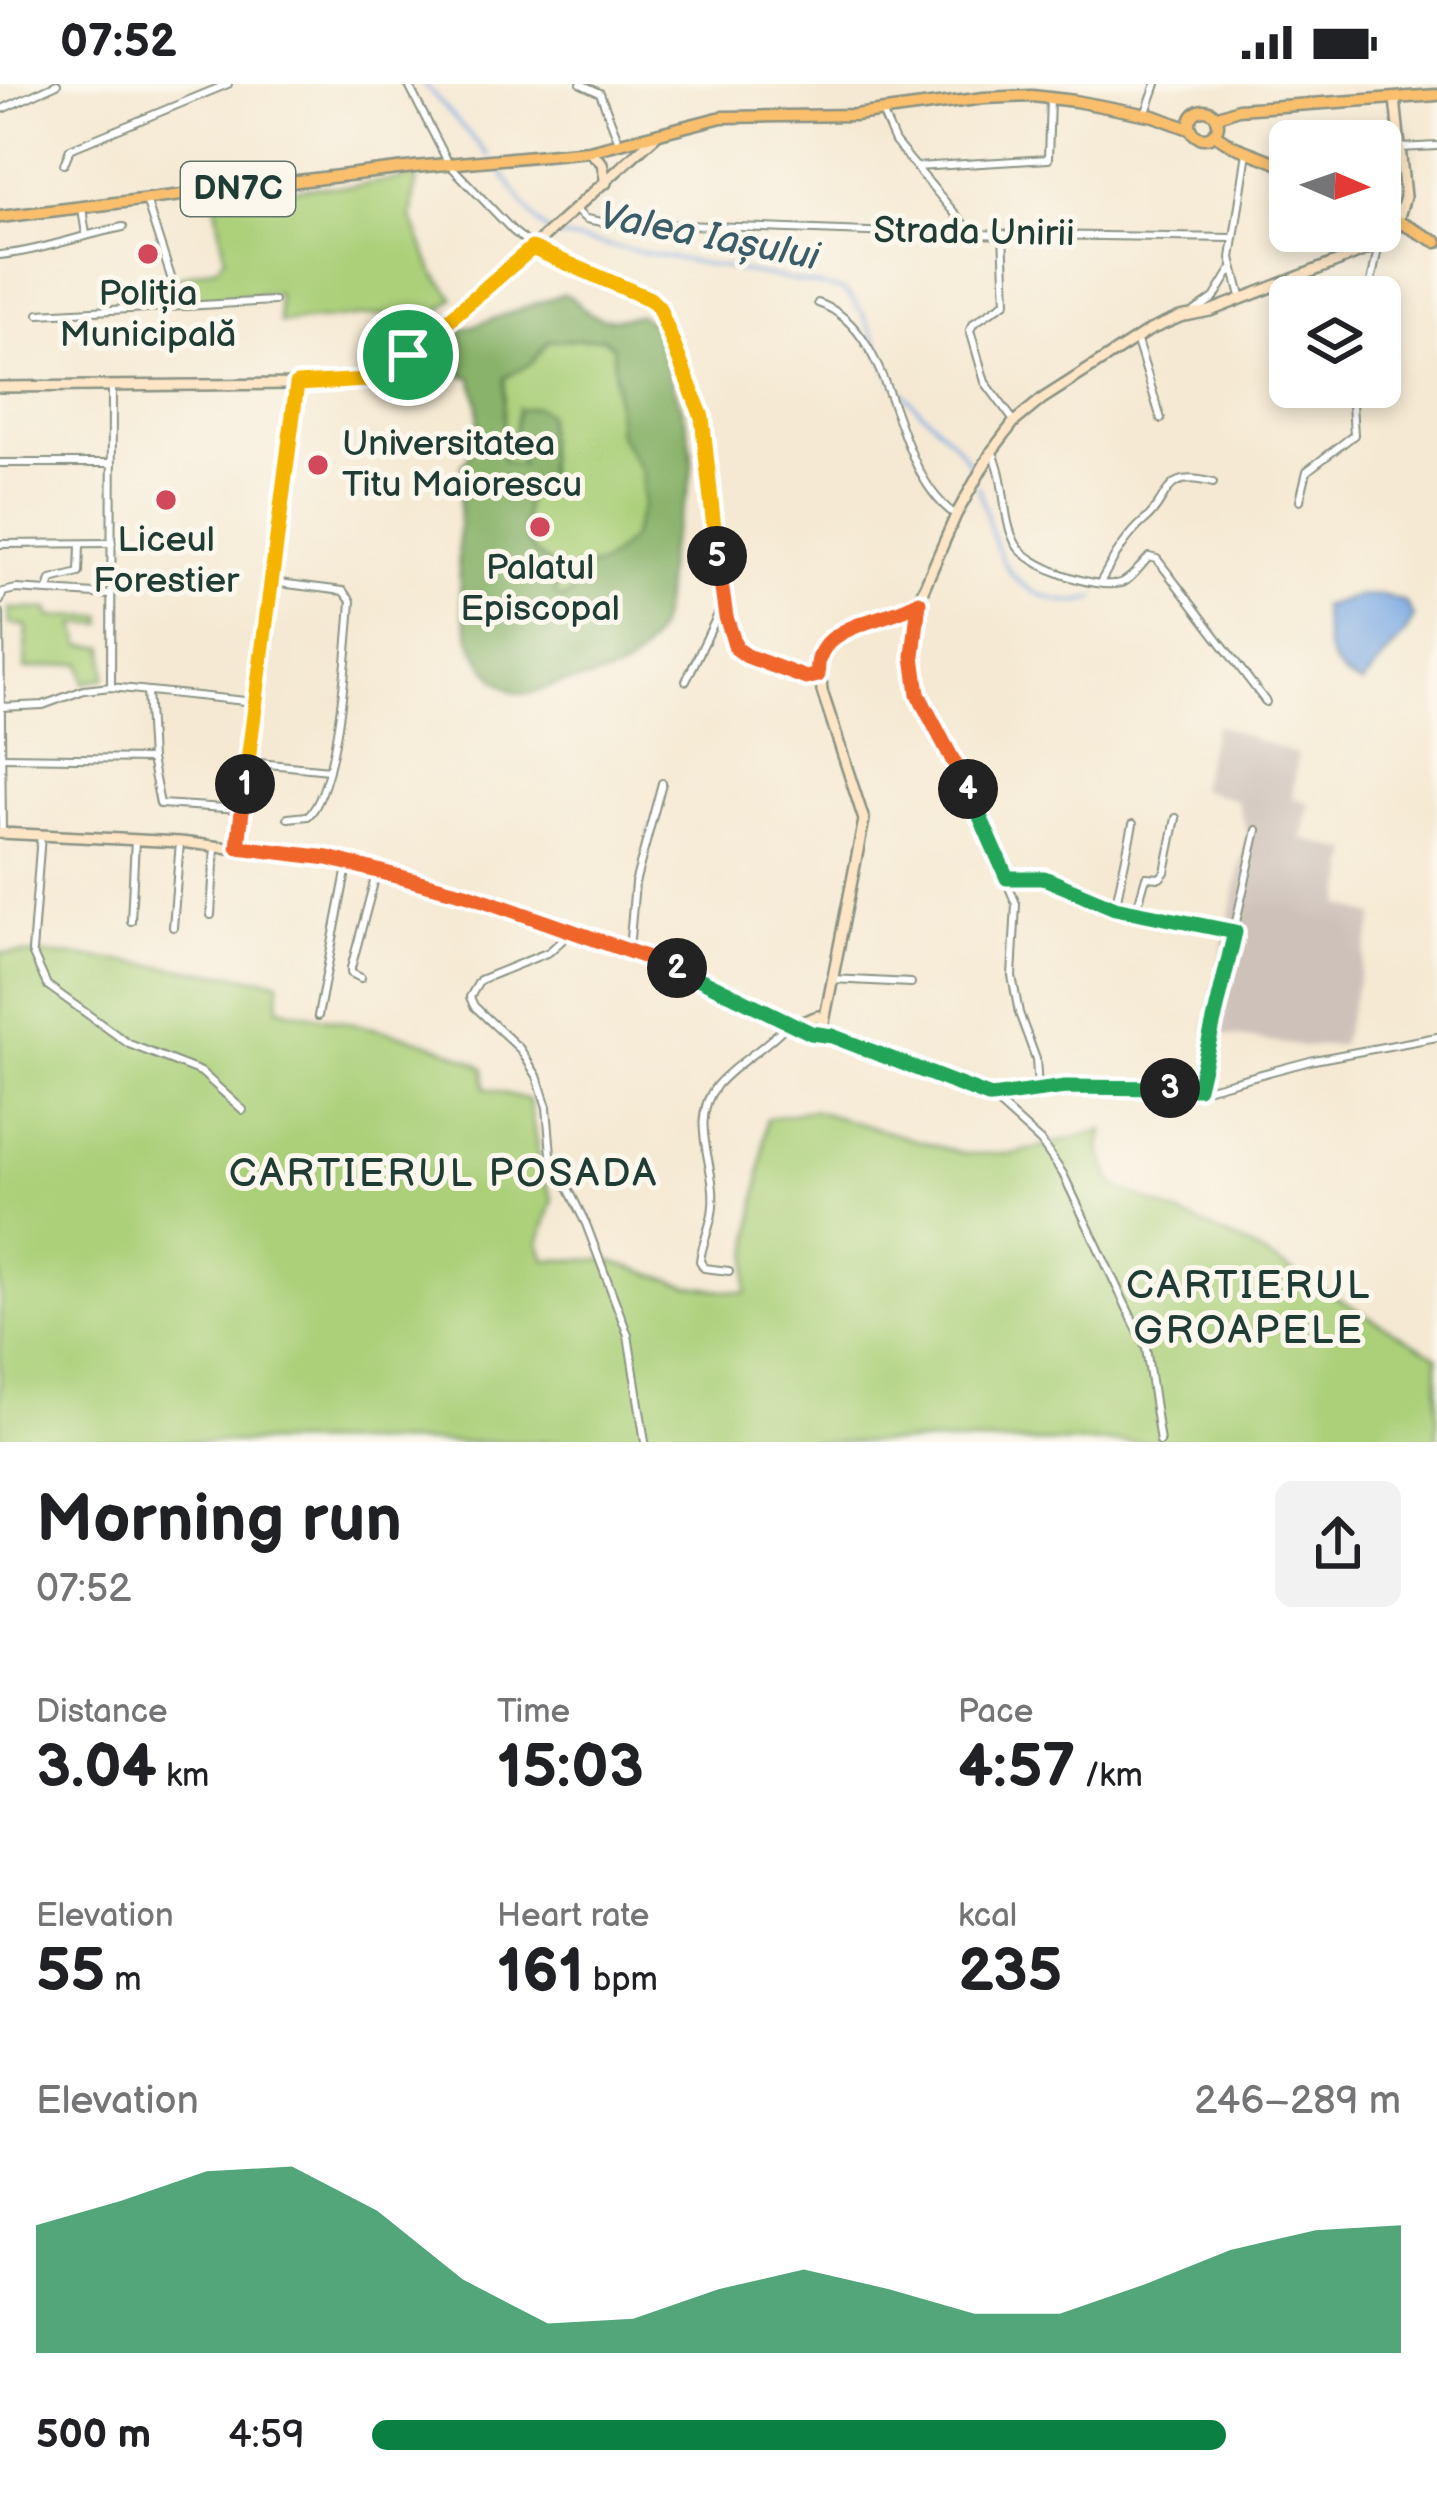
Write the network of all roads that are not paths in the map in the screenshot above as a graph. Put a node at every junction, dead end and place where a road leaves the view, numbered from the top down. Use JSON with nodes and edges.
{"nodes":[{"id":1,"x":57,"y":84,"type":"edge"},
{"id":2,"x":228,"y":84,"type":"edge"},
{"id":3,"x":408,"y":84,"type":"edge"},
{"id":4,"x":581,"y":84,"type":"edge"},
{"id":5,"x":1156,"y":84,"type":"edge"},
{"id":6,"x":1437,"y":94,"type":"edge"},
{"id":7,"x":1050,"y":98,"type":"junction"},
{"id":8,"x":1395,"y":98,"type":"junction"},
{"id":9,"x":0,"y":110,"type":"edge"},
{"id":10,"x":881,"y":111,"type":"junction"},
{"id":11,"x":1194,"y":114,"type":"junction"},
{"id":12,"x":1150,"y":116,"type":"junction"},
{"id":13,"x":1216,"y":117,"type":"junction"},
{"id":14,"x":1397,"y":120,"type":"edge"},
{"id":15,"x":1192,"y":130,"type":"junction"},
{"id":16,"x":660,"y":133,"type":"junction"},
{"id":17,"x":1214,"y":134,"type":"junction"},
{"id":18,"x":620,"y":145,"type":"junction"},
{"id":19,"x":1437,"y":146,"type":"edge"},
{"id":20,"x":1401,"y":148,"type":"edge"},
{"id":21,"x":589,"y":151,"type":"junction"},
{"id":22,"x":1247,"y":152,"type":"junction"},
{"id":23,"x":1401,"y":158,"type":"edge"},
{"id":24,"x":1269,"y":160,"type":"edge"},
{"id":25,"x":64,"y":164,"type":"dead end"},
{"id":26,"x":449,"y":164,"type":"junction"},
{"id":27,"x":916,"y":167,"type":"junction"},
{"id":28,"x":606,"y":183,"type":"junction"},
{"id":29,"x":146,"y":200,"type":"junction"},
{"id":30,"x":82,"y":208,"type":"junction"},
{"id":31,"x":575,"y":210,"type":"junction"},
{"id":32,"x":0,"y":217,"type":"edge"},
{"id":33,"x":1401,"y":217,"type":"edge"},
{"id":34,"x":1401,"y":223,"type":"edge"},
{"id":35,"x":123,"y":227,"type":"dead end"},
{"id":36,"x":972,"y":234,"type":"junction"},
{"id":37,"x":1003,"y":234,"type":"junction"},
{"id":38,"x":86,"y":235,"type":"junction"},
{"id":39,"x":1233,"y":238,"type":"junction"},
{"id":40,"x":1437,"y":242,"type":"edge"},
{"id":41,"x":535,"y":244,"type":"junction"},
{"id":42,"x":1359,"y":252,"type":"edge"},
{"id":43,"x":0,"y":255,"type":"edge"},
{"id":44,"x":1231,"y":270,"type":"junction"},
{"id":45,"x":1242,"y":300,"type":"junction"},
{"id":46,"x":274,"y":301,"type":"dead end"},
{"id":47,"x":818,"y":304,"type":"dead end"},
{"id":48,"x":180,"y":306,"type":"junction"},
{"id":49,"x":39,"y":314,"type":"dead end"},
{"id":50,"x":1180,"y":317,"type":"junction"},
{"id":51,"x":1136,"y":338,"type":"junction"},
{"id":52,"x":297,"y":384,"type":"junction"},
{"id":53,"x":112,"y":386,"type":"junction"},
{"id":54,"x":0,"y":387,"type":"edge"},
{"id":55,"x":1352,"y":408,"type":"edge"},
{"id":56,"x":1161,"y":419,"type":"dead end"},
{"id":57,"x":1014,"y":422,"type":"junction"},
{"id":58,"x":989,"y":456,"type":"junction"},
{"id":59,"x":0,"y":463,"type":"edge"},
{"id":60,"x":112,"y":464,"type":"junction"},
{"id":61,"x":1213,"y":483,"type":"dead end"},
{"id":62,"x":1300,"y":500,"type":"dead end"},
{"id":63,"x":956,"y":515,"type":"junction"},
{"id":64,"x":112,"y":543,"type":"junction"},
{"id":65,"x":0,"y":544,"type":"edge"},
{"id":66,"x":80,"y":544,"type":"junction"},
{"id":67,"x":272,"y":582,"type":"junction"},
{"id":68,"x":1100,"y":582,"type":"junction"},
{"id":69,"x":48,"y":590,"type":"junction"},
{"id":70,"x":111,"y":595,"type":"junction"},
{"id":71,"x":0,"y":601,"type":"edge"},
{"id":72,"x":919,"y":602,"type":"junction"},
{"id":73,"x":724,"y":603,"type":"junction"},
{"id":74,"x":0,"y":613,"type":"edge"},
{"id":75,"x":818,"y":675,"type":"junction"},
{"id":76,"x":686,"y":681,"type":"dead end"},
{"id":77,"x":111,"y":687,"type":"junction"},
{"id":78,"x":147,"y":691,"type":"junction"},
{"id":79,"x":255,"y":702,"type":"junction"},
{"id":80,"x":1266,"y":702,"type":"dead end"},
{"id":81,"x":1,"y":710,"type":"edge"},
{"id":82,"x":1,"y":745,"type":"edge"},
{"id":83,"x":2,"y":757,"type":"edge"},
{"id":84,"x":151,"y":759,"type":"junction"},
{"id":85,"x":248,"y":762,"type":"junction"},
{"id":86,"x":329,"y":770,"type":"junction"},
{"id":87,"x":662,"y":783,"type":"dead end"},
{"id":88,"x":242,"y":809,"type":"junction"},
{"id":89,"x":288,"y":818,"type":"dead end"},
{"id":90,"x":1175,"y":818,"type":"dead end"},
{"id":91,"x":1133,"y":824,"type":"dead end"},
{"id":92,"x":1257,"y":830,"type":"dead end"},
{"id":93,"x":1,"y":833,"type":"edge"},
{"id":94,"x":41,"y":835,"type":"junction"},
{"id":95,"x":135,"y":840,"type":"junction"},
{"id":96,"x":180,"y":842,"type":"junction"},
{"id":97,"x":215,"y":845,"type":"junction"},
{"id":98,"x":238,"y":847,"type":"junction"},
{"id":99,"x":348,"y":862,"type":"junction"},
{"id":100,"x":377,"y":871,"type":"junction"},
{"id":101,"x":1007,"y":878,"type":"junction"},
{"id":102,"x":1115,"y":908,"type":"junction"},
{"id":103,"x":1136,"y":913,"type":"junction"},
{"id":104,"x":211,"y":915,"type":"dead end"},
{"id":105,"x":131,"y":921,"type":"dead end"},
{"id":106,"x":173,"y":927,"type":"dead end"},
{"id":107,"x":1235,"y":932,"type":"junction"},
{"id":108,"x":570,"y":933,"type":"junction"},
{"id":109,"x":629,"y":952,"type":"junction"},
{"id":110,"x":361,"y":978,"type":"dead end"},
{"id":111,"x":832,"y":979,"type":"junction"},
{"id":112,"x":911,"y":983,"type":"dead end"},
{"id":113,"x":318,"y":1016,"type":"dead end"},
{"id":114,"x":810,"y":1024,"type":"junction"},
{"id":115,"x":1437,"y":1037,"type":"edge"},
{"id":116,"x":1198,"y":1088,"type":"junction"},
{"id":117,"x":1038,"y":1089,"type":"junction"},
{"id":118,"x":991,"y":1097,"type":"junction"},
{"id":119,"x":243,"y":1110,"type":"dead end"},
{"id":120,"x":729,"y":1271,"type":"dead end"},
{"id":121,"x":645,"y":1442,"type":"edge"},
{"id":122,"x":1160,"y":1442,"type":"edge"}],
"edges":[{"from":1,"to":9,"type":"street"},
{"from":2,"to":25,"type":"street"},
{"from":3,"to":26,"type":"street"},
{"from":4,"to":18,"type":"street"},
{"from":5,"to":12,"type":"street"},
{"from":6,"to":8,"type":"main road"},
{"from":7,"to":10,"type":"main road","number":"DN7C"},
{"from":7,"to":12,"type":"main road","number":"DN7C"},
{"from":7,"to":27,"type":"street"},
{"from":8,"to":13,"type":"main road"},
{"from":8,"to":14,"type":"street"},
{"from":10,"to":16,"type":"main road","number":"DN7C"},
{"from":10,"to":27,"type":"street"},
{"from":11,"to":12,"type":"main road"},
{"from":11,"to":13,"type":"main road"},
{"from":11,"to":15,"type":"main road"},
{"from":12,"to":15,"type":"main road","number":"DN7C"},
{"from":13,"to":17,"type":"main road"},
{"from":15,"to":17,"type":"main road","number":"DN7C"},
{"from":16,"to":18,"type":"main road","number":"DN7C"},
{"from":16,"to":28,"type":"street"},
{"from":17,"to":22,"type":"main road"},
{"from":18,"to":21,"type":"main road","number":"DN7C"},
{"from":19,"to":20,"type":"street"},
{"from":21,"to":26,"type":"main road","number":"DN7C"},
{"from":21,"to":28,"type":"street"},
{"from":22,"to":24,"type":"main road"},
{"from":22,"to":39,"type":"street"},
{"from":23,"to":33,"type":"street"},
{"from":26,"to":29,"type":"main road","number":"DN7C"},
{"from":26,"to":41,"type":"street"},
{"from":27,"to":36,"type":"street"},
{"from":28,"to":31,"type":"street"},
{"from":29,"to":30,"type":"main road","number":"DN7C"},
{"from":29,"to":48,"type":"street"},
{"from":30,"to":32,"type":"main road","number":"DN7C"},
{"from":30,"to":38,"type":"street"},
{"from":31,"to":36,"type":"street","name":"Strada Unirii"},
{"from":31,"to":41,"type":"street"},
{"from":34,"to":40,"type":"main road"},
{"from":35,"to":38,"type":"street"},
{"from":36,"to":37,"type":"street","name":"Strada Unirii"},
{"from":37,"to":39,"type":"street","name":"Strada Unirii"},
{"from":37,"to":57,"type":"street"},
{"from":38,"to":43,"type":"street"},
{"from":39,"to":44,"type":"street"},
{"from":41,"to":52,"type":"street"},
{"from":41,"to":73,"type":"street"},
{"from":42,"to":45,"type":"street"},
{"from":44,"to":45,"type":"street"},
{"from":44,"to":50,"type":"street"},
{"from":45,"to":50,"type":"street"},
{"from":46,"to":48,"type":"street"},
{"from":47,"to":63,"type":"street"},
{"from":48,"to":49,"type":"street"},
{"from":50,"to":51,"type":"street"},
{"from":51,"to":56,"type":"street"},
{"from":51,"to":57,"type":"street"},
{"from":52,"to":53,"type":"street"},
{"from":52,"to":67,"type":"street"},
{"from":53,"to":54,"type":"street"},
{"from":53,"to":60,"type":"street"},
{"from":55,"to":62,"type":"street"},
{"from":57,"to":58,"type":"street"},
{"from":58,"to":63,"type":"street"},
{"from":58,"to":68,"type":"street"},
{"from":59,"to":60,"type":"street"},
{"from":60,"to":64,"type":"street"},
{"from":61,"to":68,"type":"street"},
{"from":63,"to":72,"type":"street"},
{"from":64,"to":66,"type":"street"},
{"from":64,"to":70,"type":"street"},
{"from":65,"to":66,"type":"street"},
{"from":66,"to":69,"type":"street"},
{"from":67,"to":79,"type":"street"},
{"from":67,"to":86,"type":"street"},
{"from":68,"to":80,"type":"street"},
{"from":69,"to":70,"type":"street"},
{"from":69,"to":71,"type":"street"},
{"from":70,"to":77,"type":"street"},
{"from":72,"to":75,"type":"street"},
{"from":72,"to":101,"type":"street"},
{"from":73,"to":75,"type":"street"},
{"from":73,"to":76,"type":"street"},
{"from":74,"to":81,"type":"street"},
{"from":75,"to":111,"type":"street"},
{"from":77,"to":78,"type":"street"},
{"from":77,"to":81,"type":"street"},
{"from":78,"to":79,"type":"street"},
{"from":78,"to":84,"type":"street"},
{"from":79,"to":85,"type":"street"},
{"from":81,"to":82,"type":"street"},
{"from":82,"to":83,"type":"street"},
{"from":83,"to":84,"type":"street"},
{"from":83,"to":93,"type":"street"},
{"from":84,"to":88,"type":"street"},
{"from":85,"to":86,"type":"street"},
{"from":85,"to":88,"type":"street"},
{"from":86,"to":89,"type":"street"},
{"from":87,"to":109,"type":"street"},
{"from":88,"to":98,"type":"street"},
{"from":90,"to":103,"type":"street"},
{"from":91,"to":102,"type":"street"},
{"from":92,"to":107,"type":"street"},
{"from":93,"to":94,"type":"street"},
{"from":94,"to":95,"type":"street"},
{"from":94,"to":119,"type":"street"},
{"from":95,"to":96,"type":"street"},
{"from":95,"to":105,"type":"street"},
{"from":96,"to":97,"type":"street"},
{"from":96,"to":106,"type":"street"},
{"from":97,"to":98,"type":"street"},
{"from":97,"to":104,"type":"street"},
{"from":98,"to":99,"type":"street"},
{"from":99,"to":100,"type":"street"},
{"from":99,"to":113,"type":"street"},
{"from":100,"to":108,"type":"street"},
{"from":100,"to":110,"type":"street"},
{"from":101,"to":102,"type":"street"},
{"from":101,"to":117,"type":"street"},
{"from":102,"to":103,"type":"street"},
{"from":103,"to":107,"type":"street"},
{"from":107,"to":116,"type":"street"},
{"from":108,"to":109,"type":"street"},
{"from":108,"to":121,"type":"street"},
{"from":109,"to":114,"type":"street"},
{"from":111,"to":112,"type":"street"},
{"from":111,"to":114,"type":"street"},
{"from":114,"to":118,"type":"street"},
{"from":114,"to":120,"type":"street"},
{"from":115,"to":116,"type":"street"},
{"from":116,"to":117,"type":"street"},
{"from":117,"to":118,"type":"street"},
{"from":118,"to":122,"type":"street"}]}
